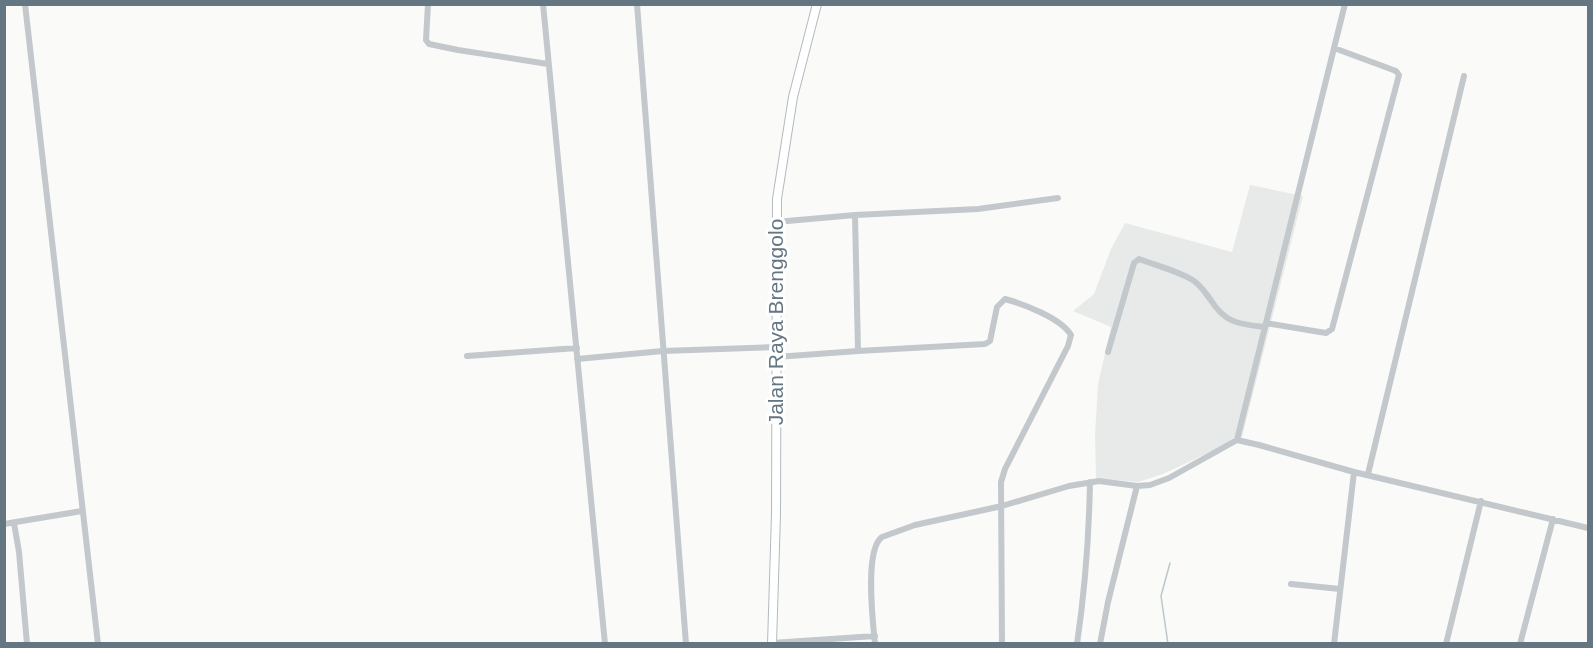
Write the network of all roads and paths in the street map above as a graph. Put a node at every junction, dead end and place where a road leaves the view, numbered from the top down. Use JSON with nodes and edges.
{"nodes":[{"id":1,"x":25,"y":4,"type":"edge"},
{"id":2,"x":428,"y":4,"type":"edge"},
{"id":3,"x":543,"y":4,"type":"edge"},
{"id":4,"x":637,"y":4,"type":"edge"},
{"id":5,"x":817,"y":4,"type":"edge"},
{"id":6,"x":1345,"y":4,"type":"edge"},
{"id":7,"x":1334,"y":48,"type":"junction"},
{"id":8,"x":549,"y":64,"type":"junction"},
{"id":9,"x":1464,"y":76,"type":"dead end"},
{"id":10,"x":1058,"y":198,"type":"dead end"},
{"id":11,"x":855,"y":215,"type":"junction"},
{"id":12,"x":777,"y":222,"type":"junction"},
{"id":13,"x":1265,"y":325,"type":"junction"},
{"id":14,"x":776,"y":346,"type":"junction"},
{"id":15,"x":577,"y":348,"type":"junction"},
{"id":16,"x":663,"y":351,"type":"junction"},
{"id":17,"x":858,"y":351,"type":"junction"},
{"id":18,"x":1108,"y":351,"type":"dead end"},
{"id":19,"x":467,"y":356,"type":"dead end"},
{"id":20,"x":776,"y":357,"type":"junction"},
{"id":21,"x":577,"y":359,"type":"junction"},
{"id":22,"x":1237,"y":440,"type":"junction"},
{"id":23,"x":1354,"y":472,"type":"junction"},
{"id":24,"x":1368,"y":474,"type":"junction"},
{"id":25,"x":1090,"y":482,"type":"junction"},
{"id":26,"x":1137,"y":486,"type":"junction"},
{"id":27,"x":1481,"y":501,"type":"junction"},
{"id":28,"x":1002,"y":506,"type":"junction"},
{"id":29,"x":82,"y":511,"type":"junction"},
{"id":30,"x":1553,"y":519,"type":"junction"},
{"id":31,"x":14,"y":523,"type":"junction"},
{"id":32,"x":4,"y":524,"type":"edge"},
{"id":33,"x":1588,"y":528,"type":"edge"},
{"id":34,"x":1292,"y":584,"type":"dead end"},
{"id":35,"x":1340,"y":590,"type":"junction"},
{"id":36,"x":875,"y":640,"type":"edge"},
{"id":37,"x":772,"y":643,"type":"edge"},
{"id":38,"x":27,"y":644,"type":"edge"},
{"id":39,"x":98,"y":644,"type":"edge"},
{"id":40,"x":605,"y":644,"type":"edge"},
{"id":41,"x":686,"y":644,"type":"edge"},
{"id":42,"x":1002,"y":644,"type":"edge"},
{"id":43,"x":1077,"y":644,"type":"edge"},
{"id":44,"x":1100,"y":644,"type":"edge"},
{"id":45,"x":1334,"y":644,"type":"edge"},
{"id":46,"x":1446,"y":644,"type":"edge"},
{"id":47,"x":1520,"y":644,"type":"edge"}],
"edges":[{"from":1,"to":29,"type":"street"},
{"from":2,"to":8,"type":"street"},
{"from":3,"to":8,"type":"street"},
{"from":4,"to":16,"type":"street"},
{"from":5,"to":12,"type":"main road","name":"Jalan Raya Brenggolo"},
{"from":6,"to":7,"type":"street"},
{"from":7,"to":13,"type":"street"},
{"from":7,"to":13,"type":"street"},
{"from":8,"to":15,"type":"street"},
{"from":9,"to":24,"type":"street"},
{"from":10,"to":11,"type":"street"},
{"from":11,"to":12,"type":"street"},
{"from":11,"to":17,"type":"street"},
{"from":12,"to":14,"type":"main road","name":"Jalan Raya Brenggolo"},
{"from":13,"to":18,"type":"street"},
{"from":13,"to":22,"type":"street"},
{"from":14,"to":16,"type":"street"},
{"from":14,"to":20,"type":"main road","name":"Jalan Raya Brenggolo"},
{"from":15,"to":19,"type":"street"},
{"from":15,"to":21,"type":"street"},
{"from":16,"to":21,"type":"street"},
{"from":16,"to":41,"type":"street"},
{"from":17,"to":20,"type":"street"},
{"from":17,"to":28,"type":"street"},
{"from":20,"to":37,"type":"main road","name":"Jalan Raya Brenggolo"},
{"from":21,"to":40,"type":"street"},
{"from":22,"to":23,"type":"street"},
{"from":22,"to":26,"type":"street"},
{"from":23,"to":24,"type":"street"},
{"from":23,"to":35,"type":"street"},
{"from":24,"to":27,"type":"street"},
{"from":25,"to":26,"type":"street"},
{"from":25,"to":28,"type":"street"},
{"from":25,"to":43,"type":"street"},
{"from":26,"to":44,"type":"street"},
{"from":27,"to":30,"type":"street"},
{"from":27,"to":46,"type":"street"},
{"from":28,"to":36,"type":"street"},
{"from":28,"to":42,"type":"street"},
{"from":29,"to":31,"type":"street"},
{"from":29,"to":39,"type":"street"},
{"from":30,"to":33,"type":"street"},
{"from":30,"to":47,"type":"street"},
{"from":31,"to":32,"type":"street"},
{"from":31,"to":38,"type":"street"},
{"from":34,"to":35,"type":"street"},
{"from":35,"to":45,"type":"street"},
{"from":36,"to":37,"type":"street"}]}
